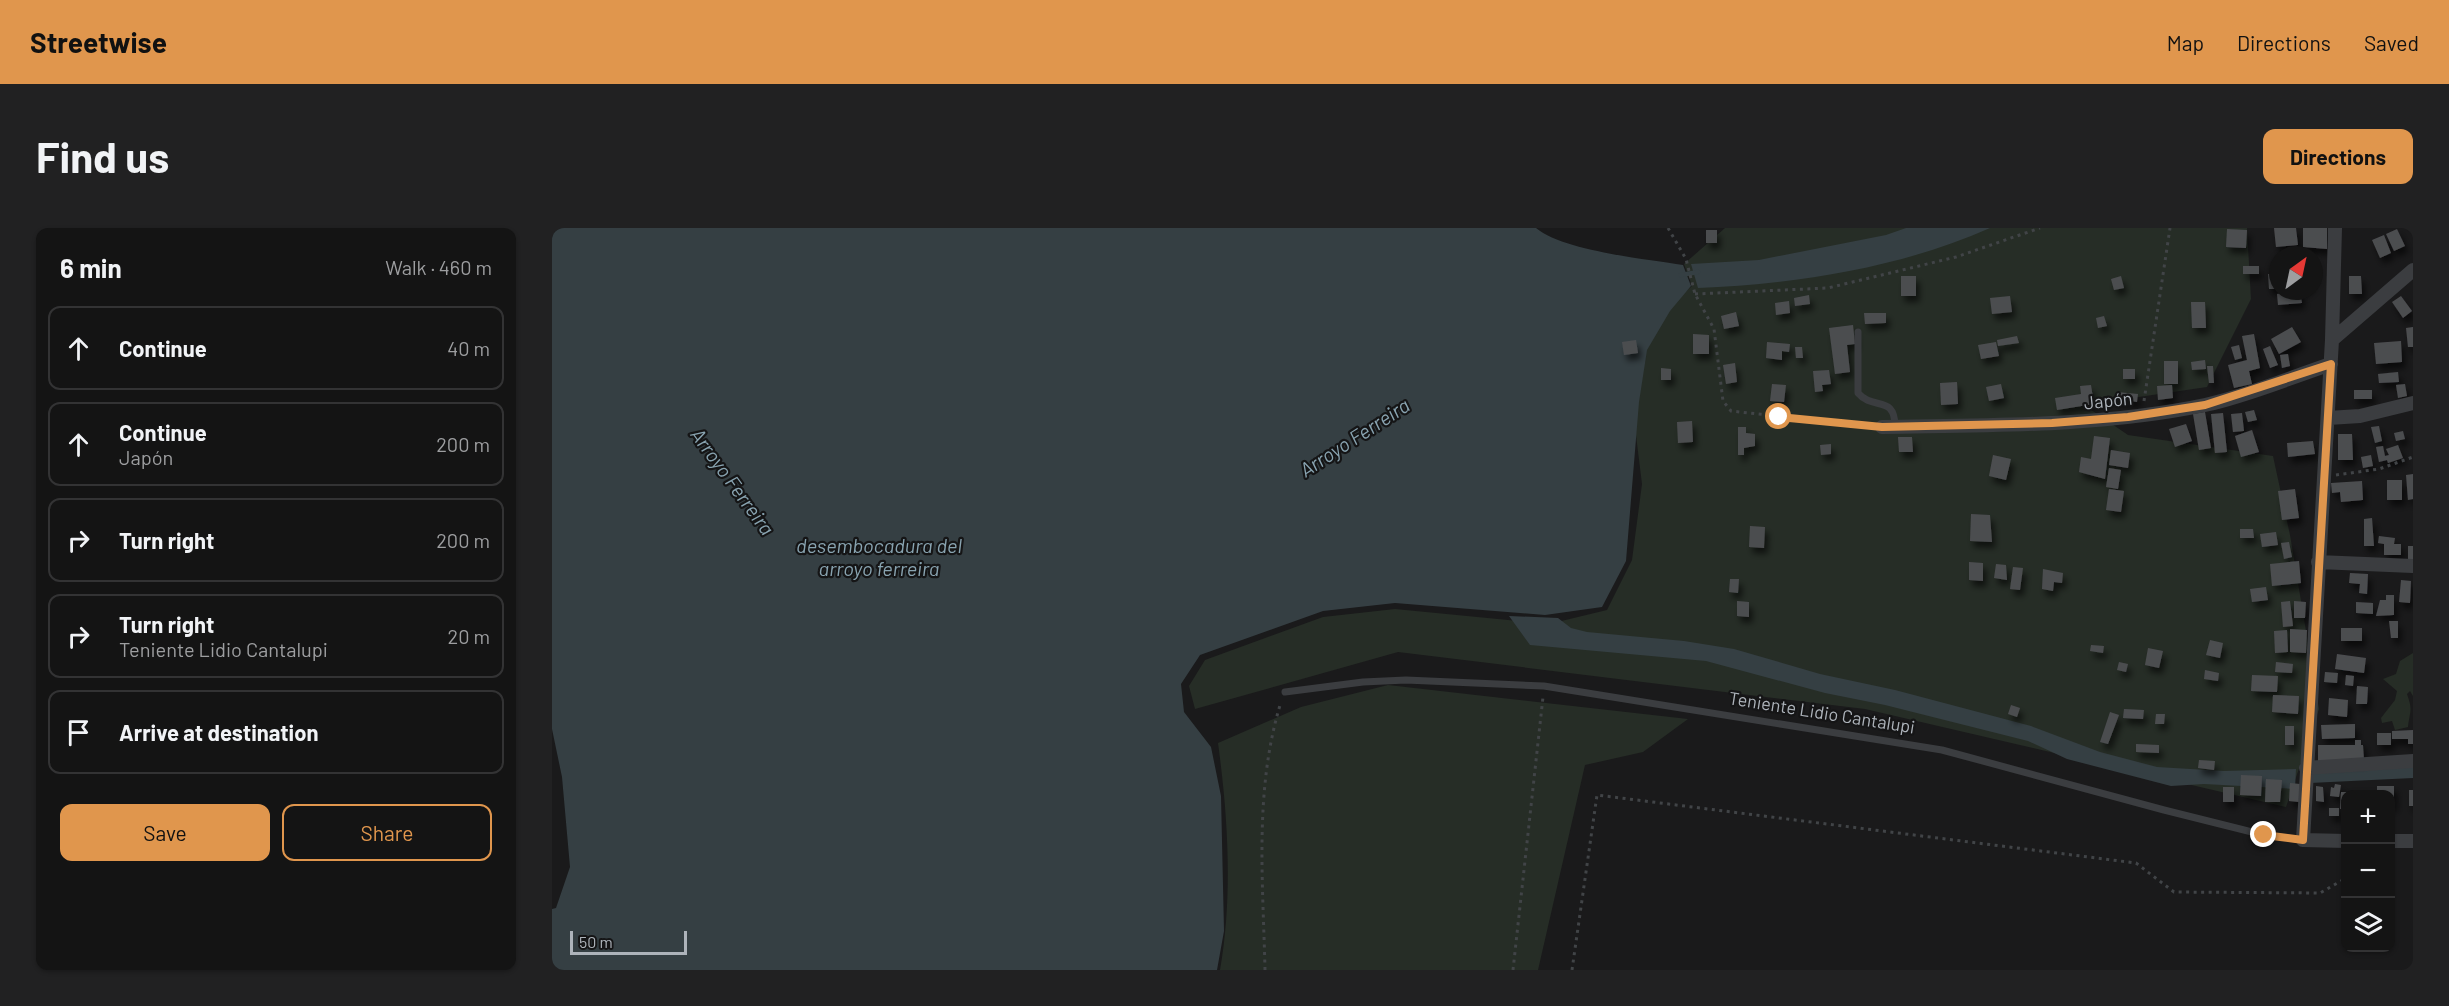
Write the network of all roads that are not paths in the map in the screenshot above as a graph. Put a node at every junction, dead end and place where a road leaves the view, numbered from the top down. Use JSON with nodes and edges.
{"nodes":[{"id":1,"x":2335,"y":228,"type":"edge"},
{"id":2,"x":2413,"y":270,"type":"edge"},
{"id":3,"x":1858,"y":332,"type":"dead end"},
{"id":4,"x":2332,"y":339,"type":"junction"},
{"id":5,"x":2331,"y":364,"type":"junction"},
{"id":6,"x":2413,"y":403,"type":"edge"},
{"id":7,"x":2328,"y":418,"type":"junction"},
{"id":8,"x":1888,"y":427,"type":"joint"},
{"id":9,"x":2318,"y":562,"type":"junction"},
{"id":10,"x":2413,"y":566,"type":"edge"},
{"id":11,"x":1284,"y":692,"type":"road end"},
{"id":12,"x":2413,"y":761,"type":"edge"},
{"id":13,"x":2306,"y":768,"type":"junction"},
{"id":14,"x":2303,"y":840,"type":"junction"},
{"id":15,"x":2341,"y":841,"type":"edge"},
{"id":16,"x":2395,"y":841,"type":"edge"},
{"id":17,"x":2413,"y":841,"type":"edge"}],
"edges":[{"from":1,"to":4,"type":"street"},
{"from":2,"to":4,"type":"street"},
{"from":3,"to":8,"type":"lane"},
{"from":4,"to":5,"type":"street"},
{"from":5,"to":7,"type":"street"},
{"from":5,"to":8,"type":"street","name":"Japón"},
{"from":6,"to":7,"type":"street"},
{"from":7,"to":9,"type":"street"},
{"from":9,"to":10,"type":"street"},
{"from":9,"to":13,"type":"street"},
{"from":11,"to":14,"type":"lane","name":"Teniente Lidio Cantalupi"},
{"from":12,"to":13,"type":"street"},
{"from":13,"to":14,"type":"street"},
{"from":14,"to":15,"type":"street","name":"Teniente Lidio Cantalupi"},
{"from":16,"to":17,"type":"street"}]}
